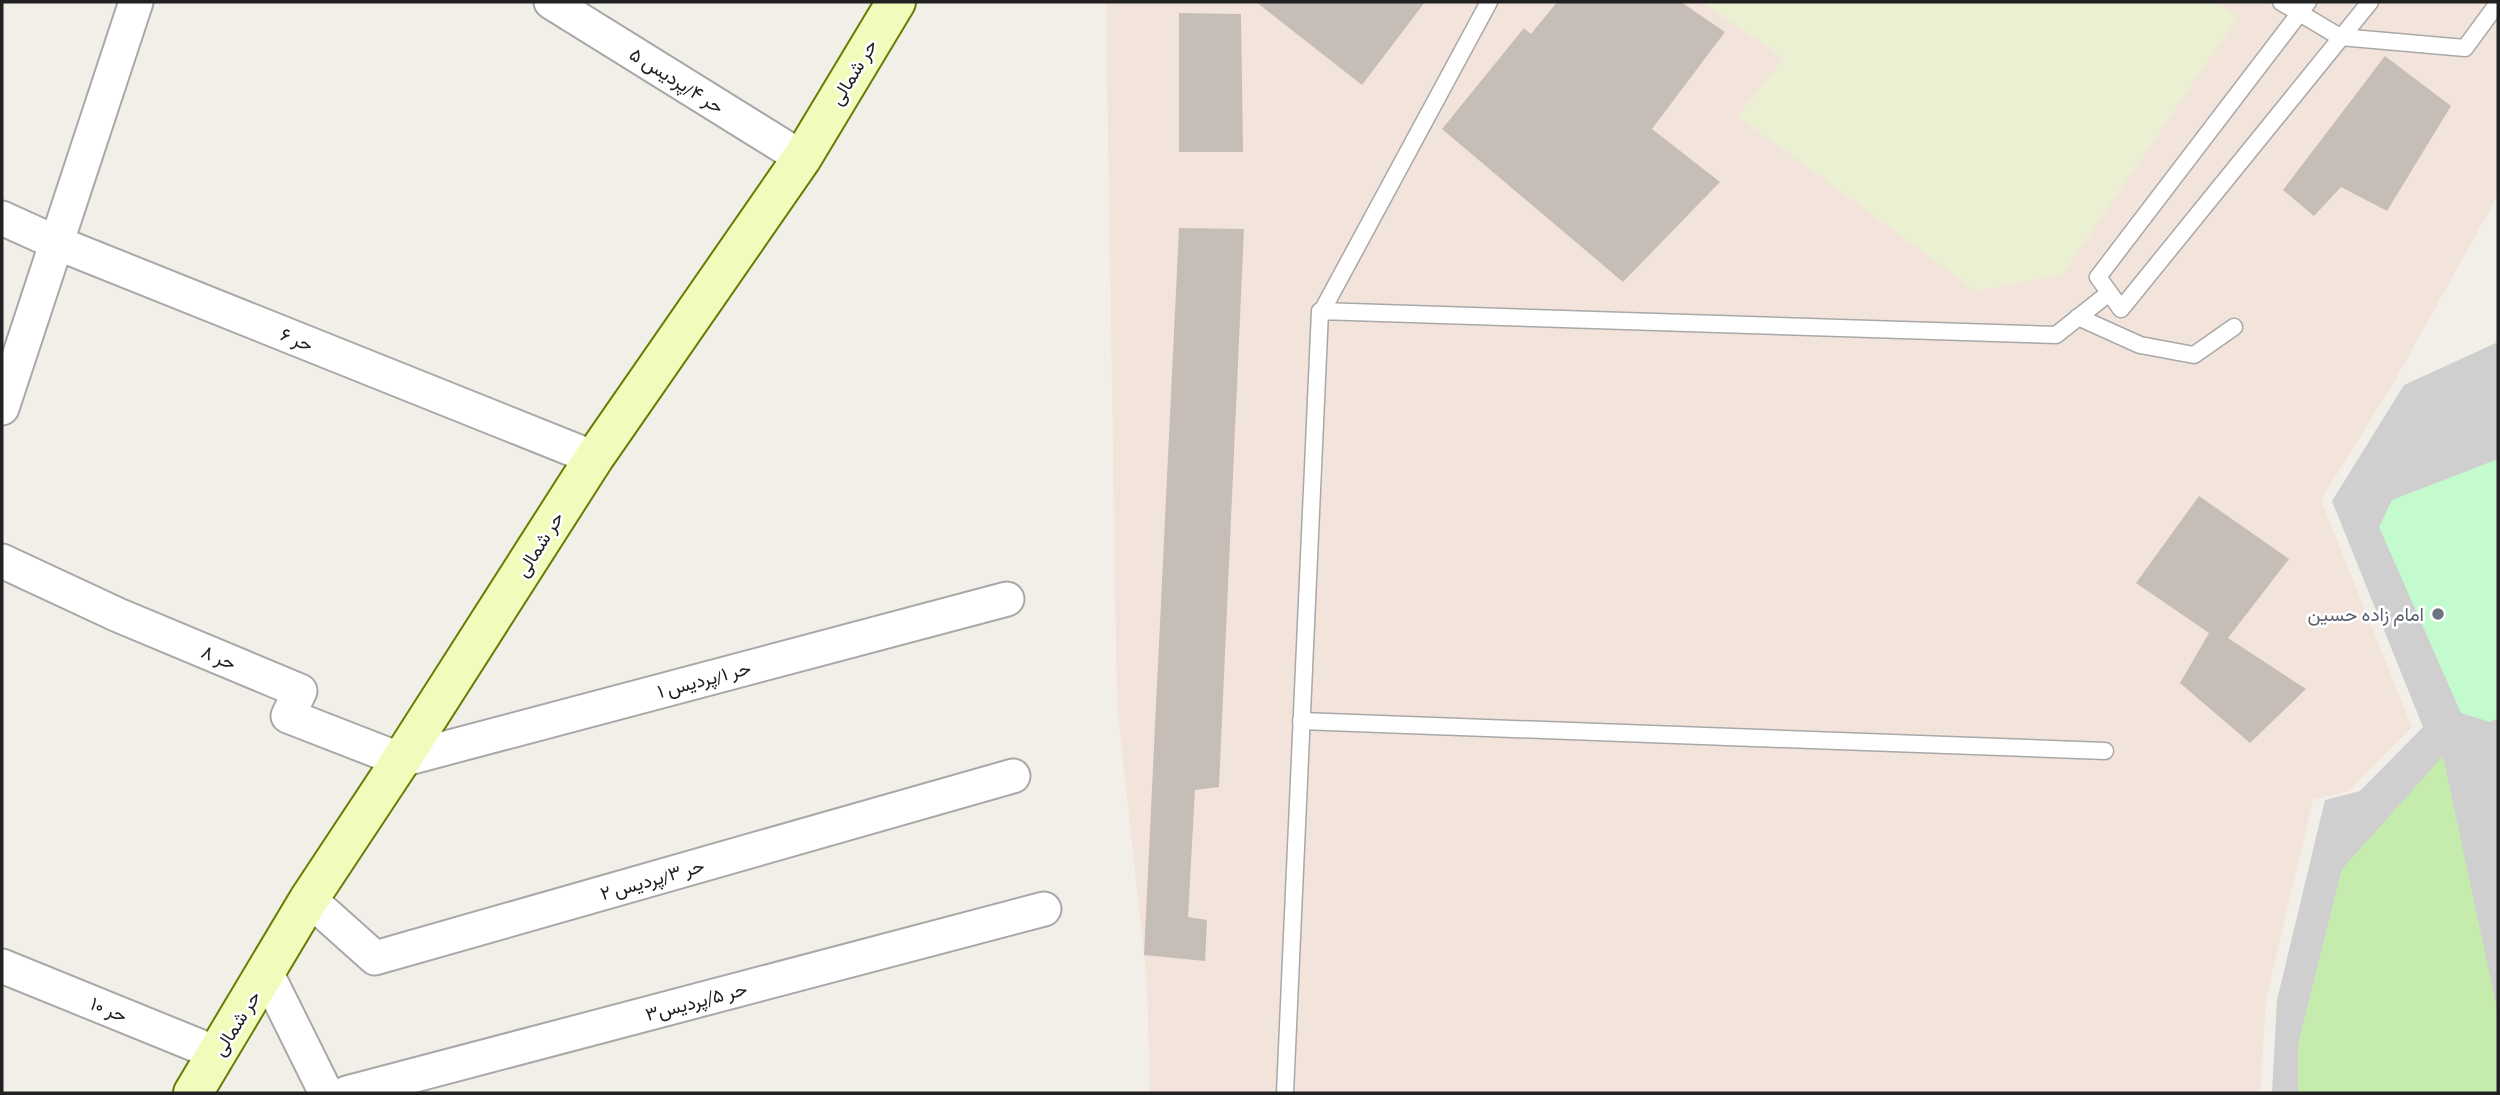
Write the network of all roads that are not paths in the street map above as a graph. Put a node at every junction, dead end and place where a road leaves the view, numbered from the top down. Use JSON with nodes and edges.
{"nodes":[{"id":1,"x":136,"y":2,"type":"edge"},
{"id":2,"x":551,"y":2,"type":"edge"},
{"id":3,"x":896,"y":2,"type":"edge"},
{"id":4,"x":1489,"y":2,"type":"edge"},
{"id":5,"x":2281,"y":2,"type":"edge"},
{"id":6,"x":2370,"y":2,"type":"edge"},
{"id":7,"x":2498,"y":3,"type":"edge"},
{"id":8,"x":2303,"y":8,"type":"edge"},
{"id":9,"x":2340,"y":37,"type":"junction"},
{"id":10,"x":802,"y":158,"type":"junction"},
{"id":11,"x":2,"y":218,"type":"edge"},
{"id":12,"x":57,"y":243,"type":"junction"},
{"id":13,"x":2109,"y":293,"type":"junction"},
{"id":14,"x":1322,"y":311,"type":"junction"},
{"id":15,"x":2078,"y":317,"type":"junction"},
{"id":16,"x":2234,"y":327,"type":"dead end"},
{"id":17,"x":9,"y":364,"type":"edge"},
{"id":18,"x":2,"y":408,"type":"edge"},
{"id":19,"x":594,"y":457,"type":"junction"},
{"id":20,"x":2,"y":561,"type":"edge"},
{"id":21,"x":1007,"y":599,"type":"dead end"},
{"id":22,"x":1301,"y":721,"type":"junction"},
{"id":23,"x":2105,"y":751,"type":"dead end"},
{"id":24,"x":401,"y":760,"type":"junction"},
{"id":25,"x":1013,"y":776,"type":"dead end"},
{"id":26,"x":309,"y":899,"type":"junction"},
{"id":27,"x":1044,"y":909,"type":"dead end"},
{"id":28,"x":2,"y":966,"type":"edge"},
{"id":29,"x":267,"y":974,"type":"junction"},
{"id":30,"x":216,"y":1053,"type":"junction"},
{"id":31,"x":193,"y":1093,"type":"edge"},
{"id":32,"x":326,"y":1093,"type":"edge"},
{"id":33,"x":347,"y":1093,"type":"edge"},
{"id":34,"x":1284,"y":1093,"type":"edge"}],
"edges":[{"from":1,"to":12,"type":"street"},
{"from":2,"to":10,"type":"street","name":"حر ۴/پردیس ۵"},
{"from":3,"to":10,"type":"main road","name":"حر شمالی"},
{"from":4,"to":14,"type":"lane"},
{"from":5,"to":8,"type":"lane"},
{"from":6,"to":9,"type":"lane"},
{"from":7,"to":9,"type":"lane"},
{"from":8,"to":9,"type":"lane"},
{"from":8,"to":13,"type":"lane"},
{"from":9,"to":13,"type":"lane"},
{"from":10,"to":19,"type":"main road","name":"حر شمالی"},
{"from":11,"to":12,"type":"street","name":"حر ۶"},
{"from":12,"to":17,"type":"street"},
{"from":12,"to":19,"type":"street","name":"حر ۶"},
{"from":13,"to":15,"type":"lane"},
{"from":14,"to":15,"type":"lane"},
{"from":14,"to":22,"type":"lane"},
{"from":15,"to":16,"type":"lane"},
{"from":17,"to":18,"type":"street"},
{"from":19,"to":24,"type":"main road","name":"حر شمالی"},
{"from":20,"to":24,"type":"street","name":"حر ۸"},
{"from":21,"to":24,"type":"street","name":"حر ۱/پردیس ۱"},
{"from":22,"to":23,"type":"lane"},
{"from":22,"to":34,"type":"lane"},
{"from":24,"to":26,"type":"main road","name":"حر شمالی"},
{"from":25,"to":26,"type":"street","name":"حر ۳/پردیس ۲"},
{"from":26,"to":29,"type":"main road","name":"حر شمالی"},
{"from":27,"to":33,"type":"street","name":"حر ۵/پردیس۳"},
{"from":28,"to":30,"type":"street","name":"حر ۱۰"},
{"from":29,"to":30,"type":"main road","name":"حر شمالی"},
{"from":29,"to":32,"type":"street"},
{"from":30,"to":31,"type":"main road","name":"حر شمالی"}]}
